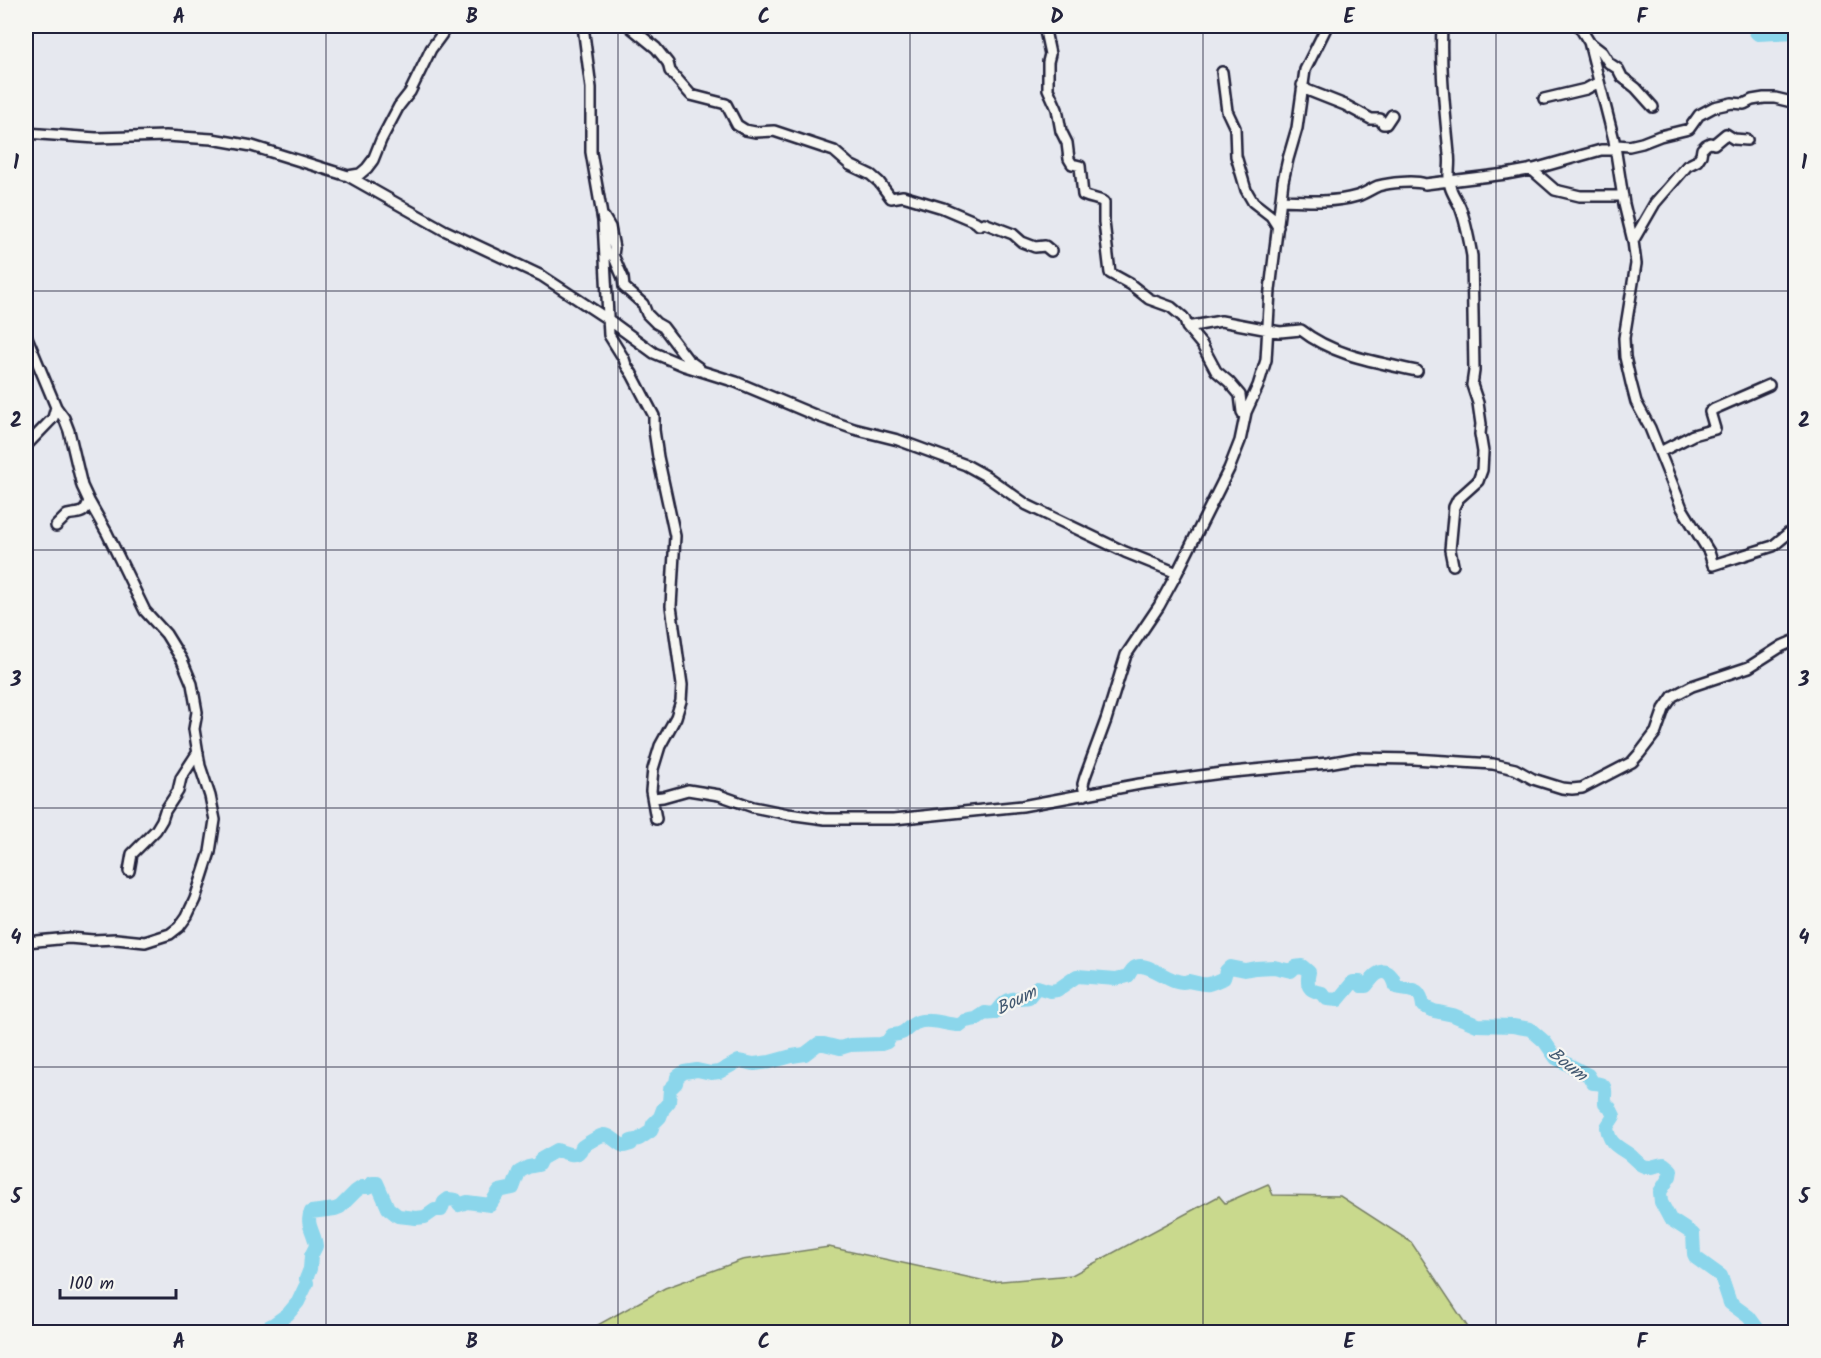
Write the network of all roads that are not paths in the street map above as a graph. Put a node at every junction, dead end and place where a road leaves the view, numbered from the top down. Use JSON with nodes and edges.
{"nodes":[{"id":1,"x":445,"y":26,"type":"edge"},
{"id":2,"x":583,"y":26,"type":"edge"},
{"id":3,"x":629,"y":26,"type":"edge"},
{"id":4,"x":1044,"y":26,"type":"edge"},
{"id":5,"x":1328,"y":26,"type":"edge"},
{"id":6,"x":1442,"y":26,"type":"edge"},
{"id":7,"x":1579,"y":26,"type":"edge"},
{"id":8,"x":1589,"y":42,"type":"junction"},
{"id":9,"x":1222,"y":72,"type":"dead end"},
{"id":10,"x":1599,"y":82,"type":"junction"},
{"id":11,"x":1302,"y":86,"type":"junction"},
{"id":12,"x":1544,"y":99,"type":"dead end"},
{"id":13,"x":1796,"y":104,"type":"edge"},
{"id":14,"x":1653,"y":107,"type":"dead end"},
{"id":15,"x":1392,"y":115,"type":"dead end"},
{"id":16,"x":26,"y":133,"type":"edge"},
{"id":17,"x":1747,"y":140,"type":"dead end"},
{"id":18,"x":1615,"y":146,"type":"junction"},
{"id":19,"x":1531,"y":169,"type":"junction"},
{"id":20,"x":362,"y":172,"type":"junction"},
{"id":21,"x":348,"y":176,"type":"junction"},
{"id":22,"x":1449,"y":181,"type":"junction"},
{"id":23,"x":367,"y":187,"type":"junction"},
{"id":24,"x":1623,"y":196,"type":"junction"},
{"id":25,"x":1281,"y":200,"type":"junction"},
{"id":26,"x":602,"y":215,"type":"junction"},
{"id":27,"x":1278,"y":227,"type":"junction"},
{"id":28,"x":1633,"y":241,"type":"junction"},
{"id":29,"x":1051,"y":250,"type":"dead end"},
{"id":30,"x":609,"y":320,"type":"junction"},
{"id":31,"x":1187,"y":327,"type":"junction"},
{"id":32,"x":1268,"y":328,"type":"junction"},
{"id":33,"x":26,"y":335,"type":"edge"},
{"id":34,"x":1417,"y":371,"type":"dead end"},
{"id":35,"x":709,"y":374,"type":"junction"},
{"id":36,"x":1769,"y":385,"type":"dead end"},
{"id":37,"x":56,"y":407,"type":"junction"},
{"id":38,"x":1245,"y":417,"type":"junction"},
{"id":39,"x":26,"y":446,"type":"edge"},
{"id":40,"x":1660,"y":453,"type":"junction"},
{"id":41,"x":89,"y":501,"type":"junction"},
{"id":42,"x":56,"y":526,"type":"dead end"},
{"id":43,"x":1796,"y":527,"type":"edge"},
{"id":44,"x":1453,"y":565,"type":"dead end"},
{"id":45,"x":1177,"y":573,"type":"junction"},
{"id":46,"x":1796,"y":640,"type":"edge"},
{"id":47,"x":198,"y":752,"type":"junction"},
{"id":48,"x":1085,"y":795,"type":"junction"},
{"id":49,"x":653,"y":798,"type":"junction"},
{"id":50,"x":656,"y":819,"type":"dead end"},
{"id":51,"x":129,"y":870,"type":"dead end"},
{"id":52,"x":26,"y":942,"type":"edge"}],
"edges":[{"from":1,"to":20,"type":"street"},
{"from":2,"to":26,"type":"street"},
{"from":3,"to":29,"type":"street"},
{"from":4,"to":31,"type":"street"},
{"from":5,"to":11,"type":"street"},
{"from":6,"to":22,"type":"street"},
{"from":7,"to":8,"type":"street"},
{"from":8,"to":10,"type":"street"},
{"from":8,"to":14,"type":"street"},
{"from":9,"to":27,"type":"street"},
{"from":10,"to":12,"type":"street"},
{"from":10,"to":18,"type":"street"},
{"from":11,"to":15,"type":"street"},
{"from":11,"to":25,"type":"street"},
{"from":13,"to":18,"type":"street"},
{"from":16,"to":21,"type":"street"},
{"from":17,"to":28,"type":"street"},
{"from":18,"to":19,"type":"street"},
{"from":18,"to":24,"type":"street"},
{"from":19,"to":22,"type":"street"},
{"from":19,"to":24,"type":"street"},
{"from":20,"to":21,"type":"street"},
{"from":20,"to":23,"type":"street"},
{"from":21,"to":23,"type":"street"},
{"from":22,"to":25,"type":"street"},
{"from":22,"to":44,"type":"street"},
{"from":23,"to":30,"type":"street"},
{"from":24,"to":28,"type":"street"},
{"from":25,"to":27,"type":"street"},
{"from":26,"to":30,"type":"street"},
{"from":26,"to":35,"type":"street"},
{"from":27,"to":32,"type":"street"},
{"from":28,"to":40,"type":"street"},
{"from":30,"to":35,"type":"street"},
{"from":30,"to":49,"type":"street"},
{"from":31,"to":32,"type":"street"},
{"from":31,"to":38,"type":"street"},
{"from":32,"to":34,"type":"street"},
{"from":32,"to":38,"type":"street"},
{"from":33,"to":37,"type":"street"},
{"from":35,"to":45,"type":"street"},
{"from":36,"to":40,"type":"street"},
{"from":37,"to":39,"type":"street"},
{"from":37,"to":41,"type":"street"},
{"from":38,"to":45,"type":"street"},
{"from":40,"to":43,"type":"street"},
{"from":41,"to":42,"type":"street"},
{"from":41,"to":47,"type":"street"},
{"from":45,"to":48,"type":"street"},
{"from":46,"to":48,"type":"street"},
{"from":47,"to":51,"type":"street"},
{"from":47,"to":52,"type":"street"},
{"from":48,"to":49,"type":"street"},
{"from":49,"to":50,"type":"street"}]}
